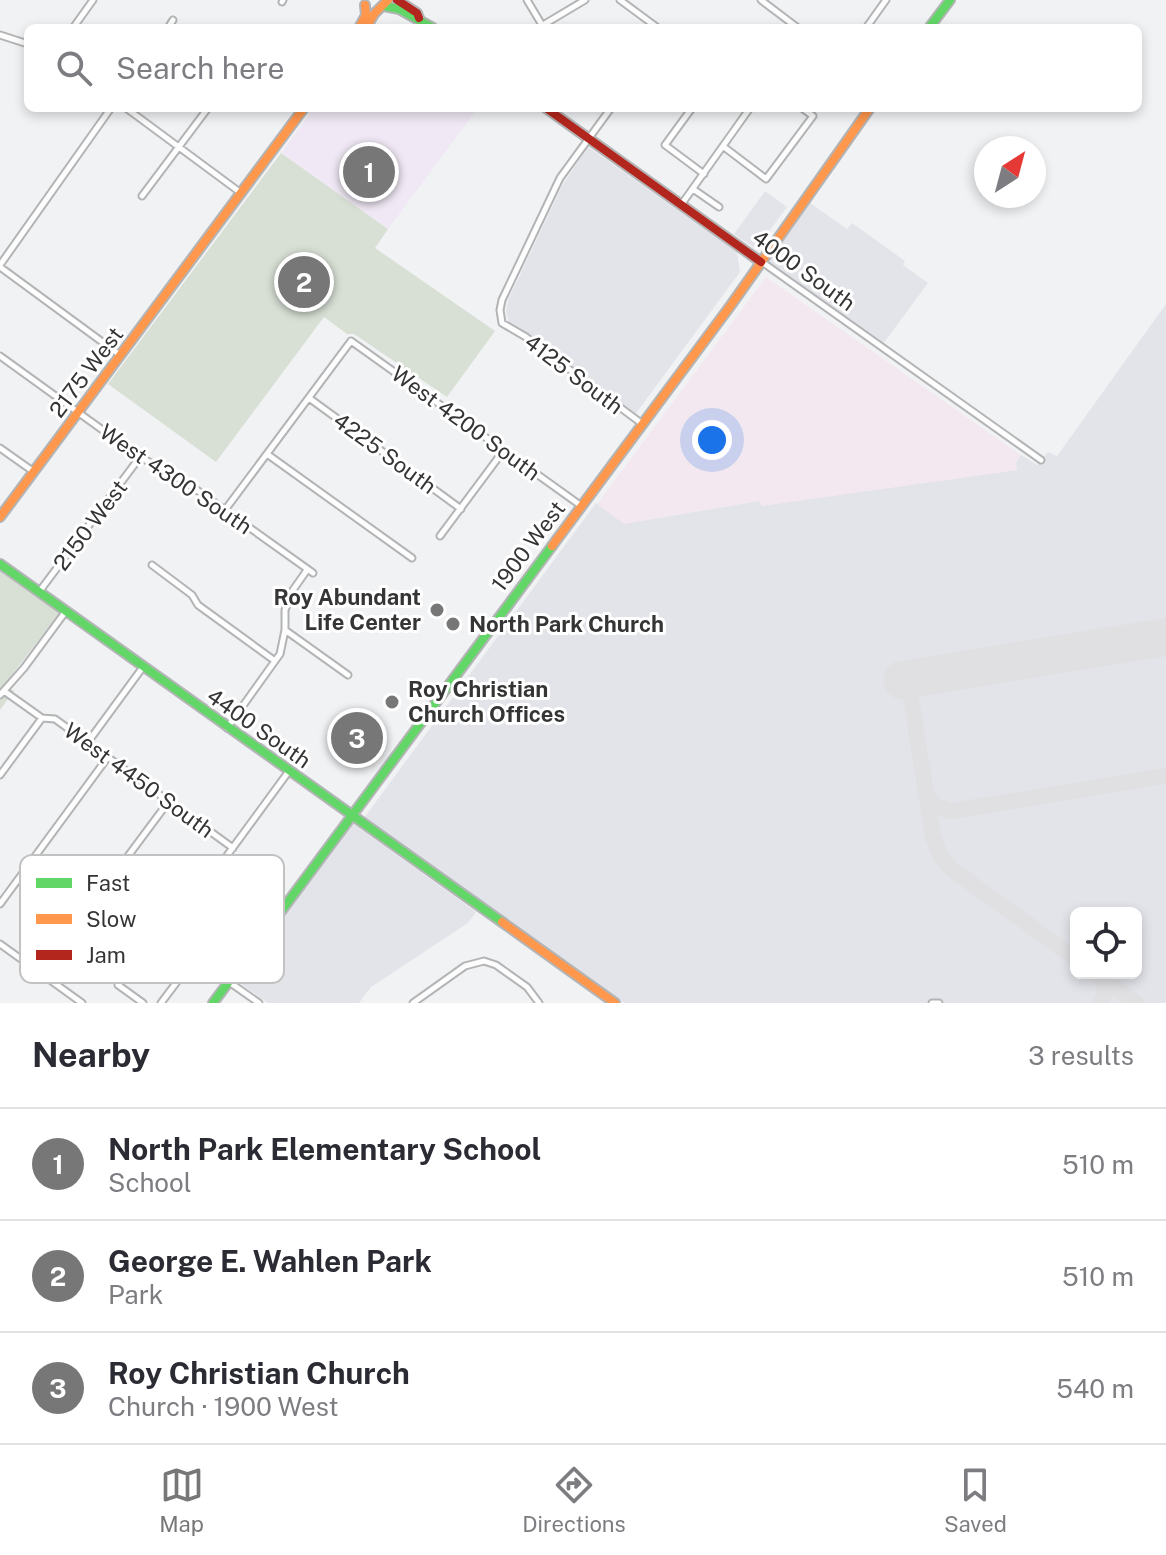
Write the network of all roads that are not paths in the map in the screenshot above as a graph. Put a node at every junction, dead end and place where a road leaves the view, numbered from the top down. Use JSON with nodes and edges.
{"nodes":[{"id":1,"x":93,"y":0,"type":"edge"},
{"id":2,"x":397,"y":0,"type":"edge"},
{"id":3,"x":527,"y":0,"type":"edge"},
{"id":4,"x":585,"y":0,"type":"edge"},
{"id":5,"x":620,"y":0,"type":"edge"},
{"id":6,"x":761,"y":0,"type":"edge"},
{"id":7,"x":886,"y":0,"type":"edge"},
{"id":8,"x":950,"y":0,"type":"edge"},
{"id":9,"x":363,"y":3,"type":"edge"},
{"id":10,"x":383,"y":5,"type":"edge"},
{"id":11,"x":419,"y":18,"type":"junction"},
{"id":12,"x":173,"y":20,"type":"dead end"},
{"id":13,"x":76,"y":24,"type":"edge"},
{"id":14,"x":170,"y":24,"type":"edge"},
{"id":15,"x":361,"y":24,"type":"edge"},
{"id":16,"x":369,"y":24,"type":"edge"},
{"id":17,"x":427,"y":24,"type":"edge"},
{"id":18,"x":539,"y":24,"type":"edge"},
{"id":19,"x":545,"y":24,"type":"edge"},
{"id":20,"x":653,"y":24,"type":"edge"},
{"id":21,"x":793,"y":24,"type":"edge"},
{"id":22,"x":869,"y":24,"type":"edge"},
{"id":23,"x":932,"y":24,"type":"edge"},
{"id":24,"x":0,"y":35,"type":"edge"},
{"id":25,"x":24,"y":43,"type":"edge"},
{"id":26,"x":108,"y":112,"type":"edge"},
{"id":27,"x":131,"y":112,"type":"edge"},
{"id":28,"x":205,"y":112,"type":"edge"},
{"id":29,"x":301,"y":112,"type":"edge"},
{"id":30,"x":552,"y":112,"type":"edge"},
{"id":31,"x":608,"y":112,"type":"edge"},
{"id":32,"x":689,"y":112,"type":"edge"},
{"id":33,"x":747,"y":112,"type":"edge"},
{"id":34,"x":808,"y":112,"type":"edge"},
{"id":35,"x":867,"y":112,"type":"edge"},
{"id":36,"x":589,"y":139,"type":"junction"},
{"id":37,"x":179,"y":147,"type":"junction"},
{"id":38,"x":724,"y":147,"type":"junction"},
{"id":39,"x":704,"y":174,"type":"junction"},
{"id":40,"x":693,"y":189,"type":"junction"},
{"id":41,"x":241,"y":193,"type":"junction"},
{"id":42,"x":142,"y":196,"type":"dead end"},
{"id":43,"x":681,"y":205,"type":"junction"},
{"id":44,"x":719,"y":207,"type":"dead end"},
{"id":45,"x":761,"y":262,"type":"junction"},
{"id":46,"x":0,"y":266,"type":"edge"},
{"id":47,"x":120,"y":355,"type":"junction"},
{"id":48,"x":0,"y":356,"type":"edge"},
{"id":49,"x":309,"y":398,"type":"junction"},
{"id":50,"x":78,"y":412,"type":"junction"},
{"id":51,"x":641,"y":423,"type":"junction"},
{"id":52,"x":0,"y":448,"type":"edge"},
{"id":53,"x":504,"y":450,"type":"junction"},
{"id":54,"x":267,"y":454,"type":"junction"},
{"id":55,"x":140,"y":457,"type":"junction"},
{"id":56,"x":1041,"y":460,"type":"dead end"},
{"id":57,"x":34,"y":472,"type":"junction"},
{"id":58,"x":580,"y":505,"type":"junction"},
{"id":59,"x":461,"y":509,"type":"junction"},
{"id":60,"x":225,"y":510,"type":"junction"},
{"id":61,"x":0,"y":517,"type":"edge"},
{"id":62,"x":440,"y":536,"type":"dead end"},
{"id":63,"x":412,"y":558,"type":"dead end"},
{"id":64,"x":0,"y":564,"type":"edge"},
{"id":65,"x":152,"y":565,"type":"dead end"},
{"id":66,"x":39,"y":592,"type":"junction"},
{"id":67,"x":66,"y":611,"type":"junction"},
{"id":68,"x":285,"y":630,"type":"junction"},
{"id":69,"x":275,"y":661,"type":"junction"},
{"id":70,"x":143,"y":667,"type":"junction"},
{"id":71,"x":348,"y":675,"type":"dead end"},
{"id":72,"x":2,"y":693,"type":"edge"},
{"id":73,"x":42,"y":718,"type":"junction"},
{"id":74,"x":227,"y":728,"type":"junction"},
{"id":75,"x":88,"y":742,"type":"junction"},
{"id":76,"x":108,"y":757,"type":"junction"},
{"id":77,"x":289,"y":771,"type":"junction"},
{"id":78,"x":0,"y":775,"type":"edge"},
{"id":79,"x":169,"y":801,"type":"junction"},
{"id":80,"x":351,"y":815,"type":"junction"},
{"id":81,"x":233,"y":848,"type":"junction"},
{"id":82,"x":36,"y":855,"type":"edge"},
{"id":83,"x":129,"y":855,"type":"edge"},
{"id":84,"x":228,"y":855,"type":"edge"},
{"id":85,"x":20,"y":877,"type":"edge"},
{"id":86,"x":0,"y":904,"type":"edge"},
{"id":87,"x":284,"y":906,"type":"edge"},
{"id":88,"x":0,"y":944,"type":"edge"},
{"id":89,"x":20,"y":958,"type":"edge"},
{"id":90,"x":55,"y":983,"type":"edge"},
{"id":91,"x":120,"y":983,"type":"edge"},
{"id":92,"x":176,"y":983,"type":"edge"},
{"id":93,"x":228,"y":983,"type":"edge"},
{"id":94,"x":232,"y":983,"type":"edge"},
{"id":95,"x":422,"y":1001,"type":"edge"},
{"id":96,"x":82,"y":1003,"type":"edge"},
{"id":97,"x":143,"y":1003,"type":"edge"},
{"id":98,"x":161,"y":1003,"type":"edge"},
{"id":99,"x":213,"y":1003,"type":"edge"},
{"id":100,"x":259,"y":1003,"type":"edge"},
{"id":101,"x":413,"y":1003,"type":"edge"},
{"id":102,"x":539,"y":1003,"type":"edge"},
{"id":103,"x":615,"y":1003,"type":"edge"},
{"id":104,"x":932,"y":1003,"type":"edge"},
{"id":105,"x":939,"y":1003,"type":"edge"}],
"edges":[{"from":1,"to":13,"type":"street"},
{"from":2,"to":11,"type":"street"},
{"from":3,"to":18,"type":"street"},
{"from":4,"to":19,"type":"street"},
{"from":5,"to":20,"type":"street"},
{"from":6,"to":21,"type":"street"},
{"from":7,"to":22,"type":"street"},
{"from":8,"to":23,"type":"street"},
{"from":9,"to":10,"type":"street"},
{"from":9,"to":15,"type":"street"},
{"from":10,"to":11,"type":"street"},
{"from":10,"to":16,"type":"street"},
{"from":11,"to":17,"type":"street"},
{"from":12,"to":14,"type":"street"},
{"from":24,"to":25,"type":"street"},
{"from":26,"to":46,"type":"street"},
{"from":27,"to":37,"type":"street"},
{"from":28,"to":37,"type":"street"},
{"from":29,"to":41,"type":"street","name":"2175 West"},
{"from":30,"to":36,"type":"street","name":"4000 South"},
{"from":31,"to":36,"type":"street"},
{"from":32,"to":39,"type":"street"},
{"from":33,"to":38,"type":"street"},
{"from":34,"to":38,"type":"street"},
{"from":35,"to":45,"type":"street","name":"1900 West"},
{"from":36,"to":43,"type":"street","name":"4000 South"},
{"from":36,"to":51,"type":"street","name":"4125 South"},
{"from":37,"to":41,"type":"street"},
{"from":37,"to":42,"type":"street"},
{"from":38,"to":39,"type":"street"},
{"from":39,"to":40,"type":"street"},
{"from":40,"to":43,"type":"street"},
{"from":40,"to":44,"type":"street"},
{"from":41,"to":47,"type":"street","name":"2175 West"},
{"from":43,"to":45,"type":"street","name":"4000 South"},
{"from":45,"to":51,"type":"street","name":"1900 West"},
{"from":45,"to":56,"type":"street","name":"4000 South"},
{"from":46,"to":47,"type":"street"},
{"from":47,"to":50,"type":"street","name":"2175 West"},
{"from":48,"to":50,"type":"street","name":"West 4300 South"},
{"from":49,"to":53,"type":"street","name":"West 4200 South"},
{"from":49,"to":54,"type":"street"},
{"from":49,"to":59,"type":"street","name":"4225 South"},
{"from":50,"to":55,"type":"street","name":"West 4300 South"},
{"from":50,"to":57,"type":"street","name":"2175 West"},
{"from":51,"to":58,"type":"street","name":"1900 West"},
{"from":52,"to":57,"type":"street"},
{"from":53,"to":58,"type":"street","name":"West 4200 South"},
{"from":53,"to":59,"type":"street"},
{"from":54,"to":60,"type":"street"},
{"from":54,"to":63,"type":"street"},
{"from":55,"to":60,"type":"street","name":"West 4300 South"},
{"from":55,"to":66,"type":"street","name":"2150 West"},
{"from":57,"to":61,"type":"street","name":"2175 West"},
{"from":58,"to":80,"type":"street","name":"1900 West"},
{"from":59,"to":62,"type":"street"},
{"from":60,"to":68,"type":"street","name":"West 4300 South"},
{"from":64,"to":66,"type":"street","name":"4400 South"},
{"from":65,"to":69,"type":"street"},
{"from":66,"to":67,"type":"street","name":"4400 South"},
{"from":67,"to":70,"type":"street","name":"4400 South"},
{"from":67,"to":72,"type":"street"},
{"from":68,"to":69,"type":"street"},
{"from":68,"to":71,"type":"street"},
{"from":69,"to":74,"type":"street"},
{"from":70,"to":74,"type":"street","name":"4400 South"},
{"from":70,"to":75,"type":"street"},
{"from":72,"to":73,"type":"street","name":"West 4450 South"},
{"from":73,"to":75,"type":"street","name":"West 4450 South"},
{"from":73,"to":78,"type":"street"},
{"from":74,"to":77,"type":"street","name":"4400 South"},
{"from":75,"to":76,"type":"street","name":"West 4450 South"},
{"from":76,"to":79,"type":"street","name":"West 4450 South"},
{"from":76,"to":82,"type":"street"},
{"from":77,"to":80,"type":"street","name":"4400 South"},
{"from":77,"to":81,"type":"street"},
{"from":79,"to":81,"type":"street","name":"West 4450 South"},
{"from":79,"to":83,"type":"street"},
{"from":80,"to":87,"type":"street","name":"1900 West"},
{"from":80,"to":103,"type":"street","name":"4400 South"},
{"from":81,"to":84,"type":"street"},
{"from":85,"to":86,"type":"street"},
{"from":88,"to":89,"type":"street"},
{"from":90,"to":96,"type":"street"},
{"from":91,"to":97,"type":"street"},
{"from":92,"to":98,"type":"street"},
{"from":93,"to":99,"type":"street","name":"1900 West"},
{"from":94,"to":100,"type":"street"},
{"from":95,"to":101,"type":"street"},
{"from":95,"to":102,"type":"street"},
{"from":104,"to":105,"type":"street"}]}
